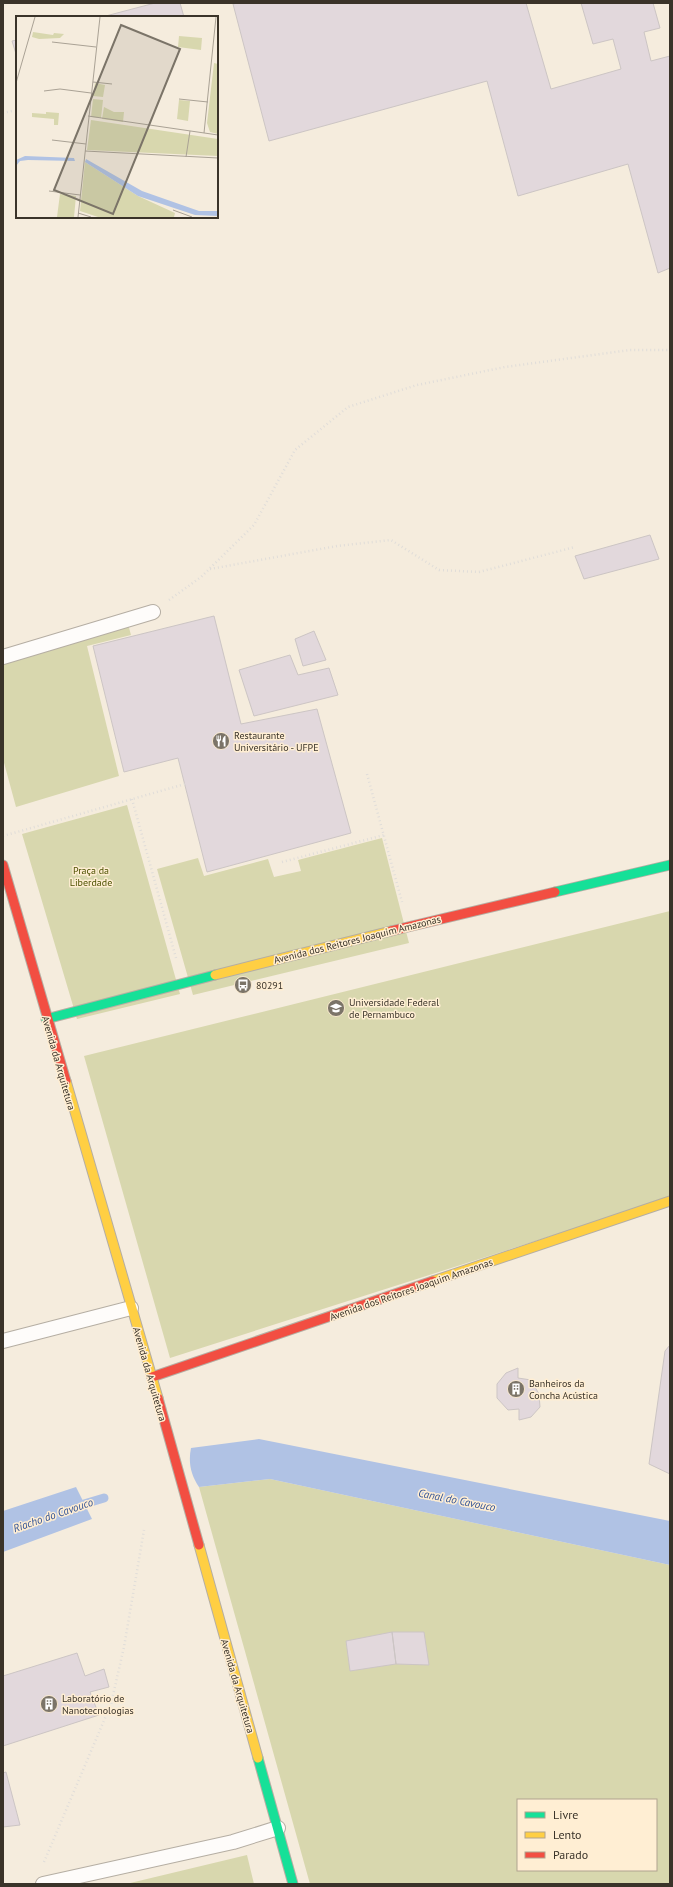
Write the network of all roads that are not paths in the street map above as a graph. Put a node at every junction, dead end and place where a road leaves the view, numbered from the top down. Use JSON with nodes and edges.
{"nodes":[{"id":1,"x":153,"y":612,"type":"road end"},
{"id":2,"x":3,"y":657,"type":"edge"},
{"id":3,"x":3,"y":865,"type":"edge"},
{"id":4,"x":670,"y":865,"type":"edge"},
{"id":5,"x":46,"y":1019,"type":"junction"},
{"id":6,"x":670,"y":1200,"type":"edge"},
{"id":7,"x":131,"y":1308,"type":"junction"},
{"id":8,"x":3,"y":1341,"type":"edge"},
{"id":9,"x":152,"y":1377,"type":"junction"},
{"id":10,"x":278,"y":1828,"type":"junction"},
{"id":11,"x":43,"y":1884,"type":"edge"},
{"id":12,"x":293,"y":1884,"type":"edge"}],
"edges":[{"from":1,"to":2,"type":"lane"},
{"from":3,"to":5,"type":"street","name":"Avenida da Arquitetura"},
{"from":4,"to":5,"type":"street","name":"Avenida dos Reitores Joaquim Amazonas"},
{"from":5,"to":7,"type":"street","name":"Avenida da Arquitetura"},
{"from":6,"to":9,"type":"street","name":"Avenida dos Reitores Joaquim Amazonas"},
{"from":7,"to":8,"type":"lane"},
{"from":7,"to":9,"type":"street","name":"Avenida da Arquitetura"},
{"from":9,"to":10,"type":"street","name":"Avenida da Arquitetura"},
{"from":10,"to":11,"type":"lane"},
{"from":10,"to":12,"type":"street","name":"Avenida da Arquitetura"}]}
